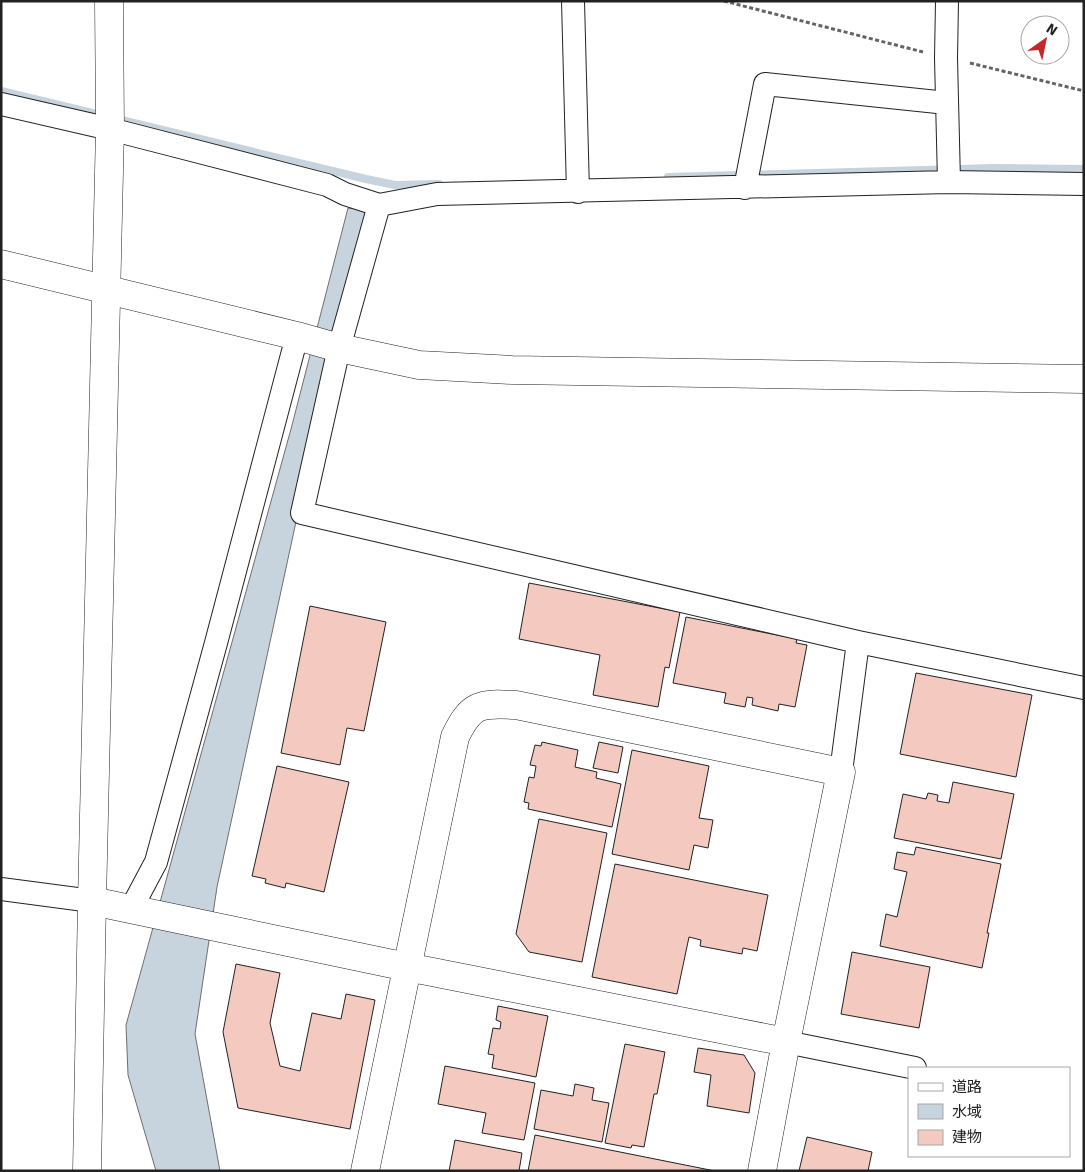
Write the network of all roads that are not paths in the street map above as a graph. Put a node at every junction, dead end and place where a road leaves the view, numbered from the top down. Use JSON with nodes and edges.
{"nodes":[{"id":1,"x":109,"y":1,"type":"edge"},
{"id":2,"x":573,"y":1,"type":"edge"},
{"id":3,"x":947,"y":1,"type":"edge"},
{"id":4,"x":947,"y":103,"type":"junction"},
{"id":5,"x":1,"y":104,"type":"edge"},
{"id":6,"x":110,"y":129,"type":"junction"},
{"id":7,"x":949,"y":182,"type":"junction"},
{"id":8,"x":1084,"y":184,"type":"edge"},
{"id":9,"x":745,"y":188,"type":"junction"},
{"id":10,"x":578,"y":192,"type":"junction"},
{"id":11,"x":379,"y":205,"type":"junction"},
{"id":12,"x":1,"y":264,"type":"edge"},
{"id":13,"x":106,"y":290,"type":"junction"},
{"id":14,"x":301,"y":337,"type":"junction"},
{"id":15,"x":339,"y":348,"type":"junction"},
{"id":16,"x":1084,"y":380,"type":"edge"},
{"id":17,"x":858,"y":642,"type":"junction"},
{"id":18,"x":1084,"y":688,"type":"edge"},
{"id":19,"x":841,"y":772,"type":"junction"},
{"id":20,"x":1,"y":889,"type":"edge"},
{"id":21,"x":92,"y":901,"type":"junction"},
{"id":22,"x":139,"y":911,"type":"junction"},
{"id":23,"x":406,"y":967,"type":"junction"},
{"id":24,"x":786,"y":1042,"type":"junction"},
{"id":25,"x":910,"y":1067,"type":"edge"},
{"id":26,"x":87,"y":1171,"type":"edge"},
{"id":27,"x":365,"y":1171,"type":"edge"},
{"id":28,"x":762,"y":1171,"type":"edge"}],
"edges":[{"from":1,"to":6,"type":"street"},
{"from":2,"to":10,"type":"street"},
{"from":3,"to":4,"type":"street"},
{"from":4,"to":7,"type":"street"},
{"from":4,"to":9,"type":"street"},
{"from":5,"to":6,"type":"street"},
{"from":6,"to":11,"type":"street"},
{"from":6,"to":13,"type":"street"},
{"from":7,"to":8,"type":"street"},
{"from":7,"to":9,"type":"street"},
{"from":9,"to":10,"type":"street"},
{"from":10,"to":11,"type":"street"},
{"from":11,"to":15,"type":"street"},
{"from":12,"to":13,"type":"street"},
{"from":13,"to":14,"type":"street"},
{"from":13,"to":21,"type":"street"},
{"from":14,"to":15,"type":"street"},
{"from":14,"to":22,"type":"street"},
{"from":15,"to":16,"type":"street"},
{"from":15,"to":17,"type":"street"},
{"from":17,"to":18,"type":"street"},
{"from":17,"to":19,"type":"street"},
{"from":19,"to":23,"type":"street"},
{"from":19,"to":24,"type":"street"},
{"from":20,"to":21,"type":"street"},
{"from":21,"to":22,"type":"street"},
{"from":21,"to":26,"type":"street"},
{"from":22,"to":23,"type":"street"},
{"from":23,"to":24,"type":"street"},
{"from":23,"to":27,"type":"street"},
{"from":24,"to":25,"type":"street"},
{"from":24,"to":28,"type":"street"}]}
